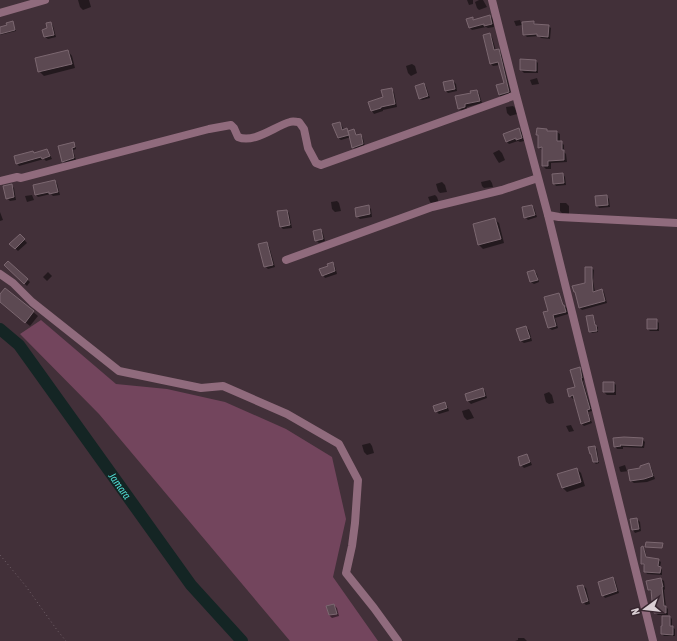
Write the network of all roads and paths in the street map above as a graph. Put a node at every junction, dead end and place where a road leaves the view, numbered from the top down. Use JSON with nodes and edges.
{"nodes":[{"id":1,"x":46,"y":0,"type":"edge"},
{"id":2,"x":492,"y":0,"type":"edge"},
{"id":3,"x":0,"y":13,"type":"edge"},
{"id":4,"x":516,"y":95,"type":"junction"},
{"id":5,"x":538,"y":178,"type":"junction"},
{"id":6,"x":0,"y":181,"type":"edge"},
{"id":7,"x":548,"y":215,"type":"junction"},
{"id":8,"x":677,"y":223,"type":"edge"},
{"id":9,"x":286,"y":260,"type":"dead end"},
{"id":10,"x":0,"y":274,"type":"edge"},
{"id":11,"x":0,"y":555,"type":"edge"},
{"id":12,"x":66,"y":641,"type":"edge"},
{"id":13,"x":398,"y":641,"type":"edge"},
{"id":14,"x":653,"y":641,"type":"edge"}],
"edges":[{"from":1,"to":3,"type":"street"},
{"from":2,"to":4,"type":"street"},
{"from":4,"to":5,"type":"street"},
{"from":4,"to":6,"type":"street"},
{"from":5,"to":7,"type":"street"},
{"from":5,"to":9,"type":"street"},
{"from":7,"to":8,"type":"street"},
{"from":7,"to":14,"type":"street"},
{"from":10,"to":13,"type":"street"},
{"from":11,"to":12,"type":"path"}]}
